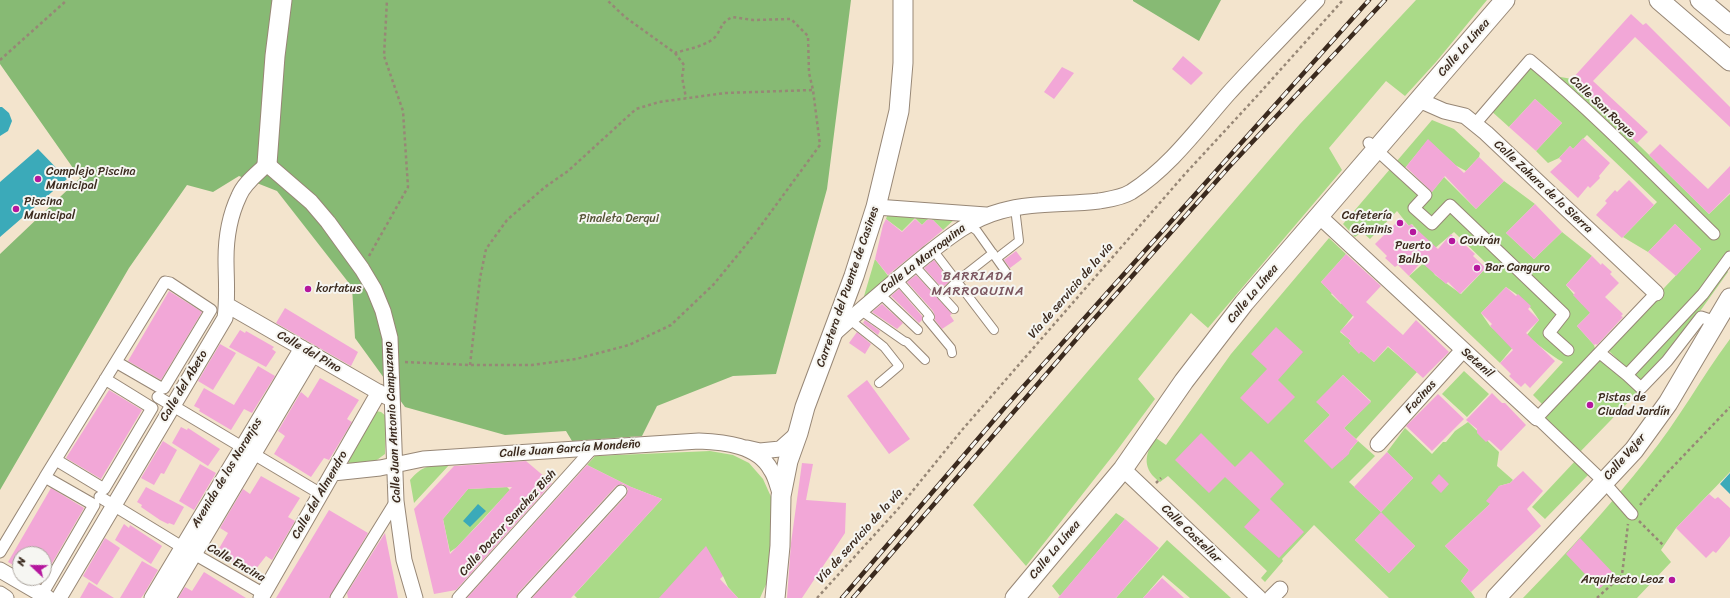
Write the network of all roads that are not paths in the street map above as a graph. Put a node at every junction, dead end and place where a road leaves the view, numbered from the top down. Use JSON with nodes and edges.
{"nodes":[{"id":1,"x":282,"y":0,"type":"edge"},
{"id":2,"x":903,"y":0,"type":"edge"},
{"id":3,"x":1317,"y":0,"type":"edge"},
{"id":4,"x":1505,"y":0,"type":"edge"},
{"id":5,"x":1659,"y":0,"type":"edge"},
{"id":6,"x":1700,"y":0,"type":"edge"},
{"id":7,"x":1730,"y":25,"type":"edge"},
{"id":8,"x":1730,"y":61,"type":"edge"},
{"id":9,"x":1419,"y":100,"type":"junction"},
{"id":10,"x":1475,"y":124,"type":"junction"},
{"id":11,"x":1373,"y":146,"type":"junction"},
{"id":12,"x":267,"y":164,"type":"junction"},
{"id":13,"x":876,"y":207,"type":"junction"},
{"id":14,"x":1015,"y":208,"type":"junction"},
{"id":15,"x":988,"y":215,"type":"junction"},
{"id":16,"x":1319,"y":216,"type":"junction"},
{"id":17,"x":967,"y":224,"type":"junction"},
{"id":18,"x":1714,"y":234,"type":"dead end"},
{"id":19,"x":933,"y":250,"type":"junction"},
{"id":20,"x":995,"y":256,"type":"junction"},
{"id":21,"x":1730,"y":258,"type":"edge"},
{"id":22,"x":914,"y":265,"type":"junction"},
{"id":23,"x":1006,"y":272,"type":"dead end"},
{"id":24,"x":897,"y":279,"type":"junction"},
{"id":25,"x":956,"y":282,"type":"junction"},
{"id":26,"x":880,"y":294,"type":"junction"},
{"id":27,"x":1656,"y":294,"type":"joint"},
{"id":28,"x":942,"y":296,"type":"junction"},
{"id":29,"x":1730,"y":298,"type":"edge"},
{"id":30,"x":227,"y":305,"type":"junction"},
{"id":31,"x":954,"y":309,"type":"dead end"},
{"id":32,"x":855,"y":315,"type":"junction"},
{"id":33,"x":1716,"y":322,"type":"junction"},
{"id":34,"x":918,"y":330,"type":"dead end"},
{"id":35,"x":994,"y":330,"type":"dead end"},
{"id":36,"x":831,"y":337,"type":"junction"},
{"id":37,"x":1463,"y":350,"type":"junction"},
{"id":38,"x":1568,"y":350,"type":"dead end"},
{"id":39,"x":307,"y":351,"type":"junction"},
{"id":40,"x":952,"y":353,"type":"dead end"},
{"id":41,"x":1600,"y":353,"type":"junction"},
{"id":42,"x":925,"y":360,"type":"dead end"},
{"id":43,"x":116,"y":362,"type":"junction"},
{"id":44,"x":1627,"y":375,"type":"junction"},
{"id":45,"x":105,"y":379,"type":"junction"},
{"id":46,"x":879,"y":383,"type":"dead end"},
{"id":47,"x":161,"y":393,"type":"junction"},
{"id":48,"x":385,"y":396,"type":"junction"},
{"id":49,"x":173,"y":405,"type":"junction"},
{"id":50,"x":152,"y":408,"type":"junction"},
{"id":51,"x":1537,"y":418,"type":"junction"},
{"id":52,"x":798,"y":433,"type":"junction"},
{"id":53,"x":1378,"y":444,"type":"dead end"},
{"id":54,"x":593,"y":448,"type":"junction"},
{"id":55,"x":746,"y":448,"type":"junction"},
{"id":56,"x":771,"y":450,"type":"junction"},
{"id":57,"x":249,"y":451,"type":"junction"},
{"id":58,"x":56,"y":460,"type":"junction"},
{"id":59,"x":780,"y":465,"type":"junction"},
{"id":60,"x":394,"y":466,"type":"junction"},
{"id":61,"x":1123,"y":469,"type":"junction"},
{"id":62,"x":333,"y":473,"type":"junction"},
{"id":63,"x":45,"y":477,"type":"junction"},
{"id":64,"x":1604,"y":482,"type":"junction"},
{"id":65,"x":621,"y":491,"type":"dead end"},
{"id":66,"x":321,"y":494,"type":"junction"},
{"id":67,"x":99,"y":497,"type":"junction"},
{"id":68,"x":396,"y":501,"type":"junction"},
{"id":69,"x":114,"y":506,"type":"junction"},
{"id":70,"x":1632,"y":514,"type":"road end"},
{"id":71,"x":188,"y":551,"type":"junction"},
{"id":72,"x":0,"y":552,"type":"edge"},
{"id":73,"x":0,"y":570,"type":"edge"},
{"id":74,"x":0,"y":594,"type":"edge"},
{"id":75,"x":262,"y":596,"type":"edge"},
{"id":76,"x":339,"y":596,"type":"edge"},
{"id":77,"x":51,"y":597,"type":"edge"},
{"id":78,"x":6,"y":598,"type":"edge"},
{"id":79,"x":152,"y":598,"type":"edge"},
{"id":80,"x":168,"y":598,"type":"edge"},
{"id":81,"x":415,"y":598,"type":"edge"},
{"id":82,"x":458,"y":598,"type":"edge"},
{"id":83,"x":523,"y":598,"type":"edge"},
{"id":84,"x":775,"y":598,"type":"edge"},
{"id":85,"x":1015,"y":598,"type":"edge"},
{"id":86,"x":1259,"y":598,"type":"edge"},
{"id":87,"x":1496,"y":598,"type":"edge"}],
"edges":[{"from":1,"to":12,"type":"street"},
{"from":2,"to":13,"type":"street","name":"Carretera del Puente de Casines"},
{"from":3,"to":14,"type":"street","name":"Calle La Marroquina"},
{"from":4,"to":9,"type":"street","name":"Calle La Línea"},
{"from":5,"to":8,"type":"street"},
{"from":6,"to":7,"type":"street"},
{"from":9,"to":10,"type":"street","name":"Calle Zahara de la Sierra"},
{"from":9,"to":11,"type":"street","name":"Calle La Línea"},
{"from":10,"to":18,"type":"street","name":"Calle San Roque"},
{"from":10,"to":27,"type":"street","name":"Calle Zahara de la Sierra"},
{"from":11,"to":16,"type":"street","name":"Calle La Línea"},
{"from":11,"to":38,"type":"street"},
{"from":12,"to":30,"type":"street","name":"Calle del Abeto"},
{"from":12,"to":48,"type":"street","name":"Calle Juan Antonio Campuzano"},
{"from":13,"to":15,"type":"street"},
{"from":13,"to":36,"type":"street","name":"Carretera del Puente de Casines"},
{"from":14,"to":15,"type":"street","name":"Calle La Marroquina"},
{"from":14,"to":20,"type":"lane"},
{"from":15,"to":17,"type":"street","name":"Calle La Marroquina"},
{"from":16,"to":37,"type":"street","name":"Setenil"},
{"from":16,"to":61,"type":"street","name":"Calle La Línea"},
{"from":17,"to":19,"type":"street","name":"Calle La Marroquina"},
{"from":17,"to":20,"type":"lane"},
{"from":19,"to":22,"type":"street","name":"Calle La Marroquina"},
{"from":19,"to":25,"type":"lane"},
{"from":20,"to":23,"type":"lane"},
{"from":20,"to":25,"type":"lane"},
{"from":21,"to":44,"type":"street"},
{"from":22,"to":24,"type":"street","name":"Calle La Marroquina"},
{"from":22,"to":28,"type":"lane"},
{"from":24,"to":26,"type":"street","name":"Calle La Marroquina"},
{"from":24,"to":40,"type":"lane"},
{"from":25,"to":28,"type":"lane"},
{"from":25,"to":35,"type":"lane"},
{"from":26,"to":32,"type":"street","name":"Calle La Marroquina"},
{"from":26,"to":34,"type":"lane"},
{"from":27,"to":41,"type":"street"},
{"from":28,"to":31,"type":"lane"},
{"from":29,"to":33,"type":"street","name":"Calle Vejer"},
{"from":30,"to":39,"type":"street","name":"Calle del Pino"},
{"from":30,"to":49,"type":"street","name":"Calle del Abeto"},
{"from":32,"to":36,"type":"street","name":"Calle La Marroquina"},
{"from":32,"to":42,"type":"lane"},
{"from":32,"to":46,"type":"lane"},
{"from":33,"to":44,"type":"street"},
{"from":33,"to":64,"type":"street","name":"Calle Vejer"},
{"from":36,"to":52,"type":"street","name":"Carretera del Puente de Casines"},
{"from":37,"to":51,"type":"street","name":"Setenil"},
{"from":37,"to":53,"type":"street","name":"Facinas"},
{"from":39,"to":48,"type":"street","name":"Calle del Pino"},
{"from":39,"to":57,"type":"street","name":"Avenida de los Naranjos"},
{"from":41,"to":44,"type":"street"},
{"from":41,"to":51,"type":"street"},
{"from":43,"to":45,"type":"street"},
{"from":43,"to":47,"type":"street"},
{"from":43,"to":47,"type":"street"},
{"from":45,"to":50,"type":"street"},
{"from":45,"to":58,"type":"street"},
{"from":47,"to":49,"type":"street"},
{"from":47,"to":50,"type":"street"},
{"from":48,"to":60,"type":"street","name":"Calle Juan Antonio Campuzano"},
{"from":48,"to":62,"type":"street","name":"Calle del Almendro"},
{"from":49,"to":57,"type":"street"},
{"from":49,"to":69,"type":"street","name":"Calle del Abeto"},
{"from":50,"to":67,"type":"street"},
{"from":51,"to":64,"type":"street","name":"Setenil"},
{"from":52,"to":56,"type":"street"},
{"from":52,"to":59,"type":"street"},
{"from":54,"to":55,"type":"street","name":"Calle Juan García Mondeño"},
{"from":54,"to":60,"type":"street","name":"Calle Juan García Mondeño"},
{"from":54,"to":82,"type":"street","name":"Calle Doctor Sanchez Bish"},
{"from":55,"to":56,"type":"street"},
{"from":55,"to":59,"type":"street","name":"Calle Juan García Mondeño"},
{"from":56,"to":59,"type":"street"},
{"from":57,"to":66,"type":"street"},
{"from":57,"to":71,"type":"street","name":"Avenida de los Naranjos"},
{"from":58,"to":63,"type":"street"},
{"from":58,"to":67,"type":"street"},
{"from":59,"to":84,"type":"street"},
{"from":60,"to":62,"type":"street","name":"Calle Juan García Mondeño"},
{"from":60,"to":68,"type":"street","name":"Calle Juan Antonio Campuzano"},
{"from":61,"to":85,"type":"street","name":"Calle La Línea"},
{"from":61,"to":86,"type":"street","name":"Calle Castellar"},
{"from":62,"to":66,"type":"street","name":"Calle del Almendro"},
{"from":63,"to":67,"type":"street"},
{"from":63,"to":72,"type":"street"},
{"from":64,"to":70,"type":"street","name":"Setenil"},
{"from":64,"to":87,"type":"street","name":"Calle Vejer"},
{"from":65,"to":83,"type":"street"},
{"from":66,"to":75,"type":"street","name":"Calle del Almendro"},
{"from":67,"to":69,"type":"street","name":"Calle Encina"},
{"from":67,"to":77,"type":"street"},
{"from":68,"to":76,"type":"street"},
{"from":68,"to":81,"type":"street","name":"Calle Juan Antonio Campuzano"},
{"from":69,"to":71,"type":"street","name":"Calle Encina"},
{"from":69,"to":77,"type":"street","name":"Calle del Abeto"},
{"from":71,"to":75,"type":"street","name":"Calle Encina"},
{"from":71,"to":79,"type":"street","name":"Avenida de los Naranjos"},
{"from":71,"to":80,"type":"street","name":"Avenida de los Naranjos"},
{"from":73,"to":77,"type":"street"},
{"from":74,"to":78,"type":"street"}]}
